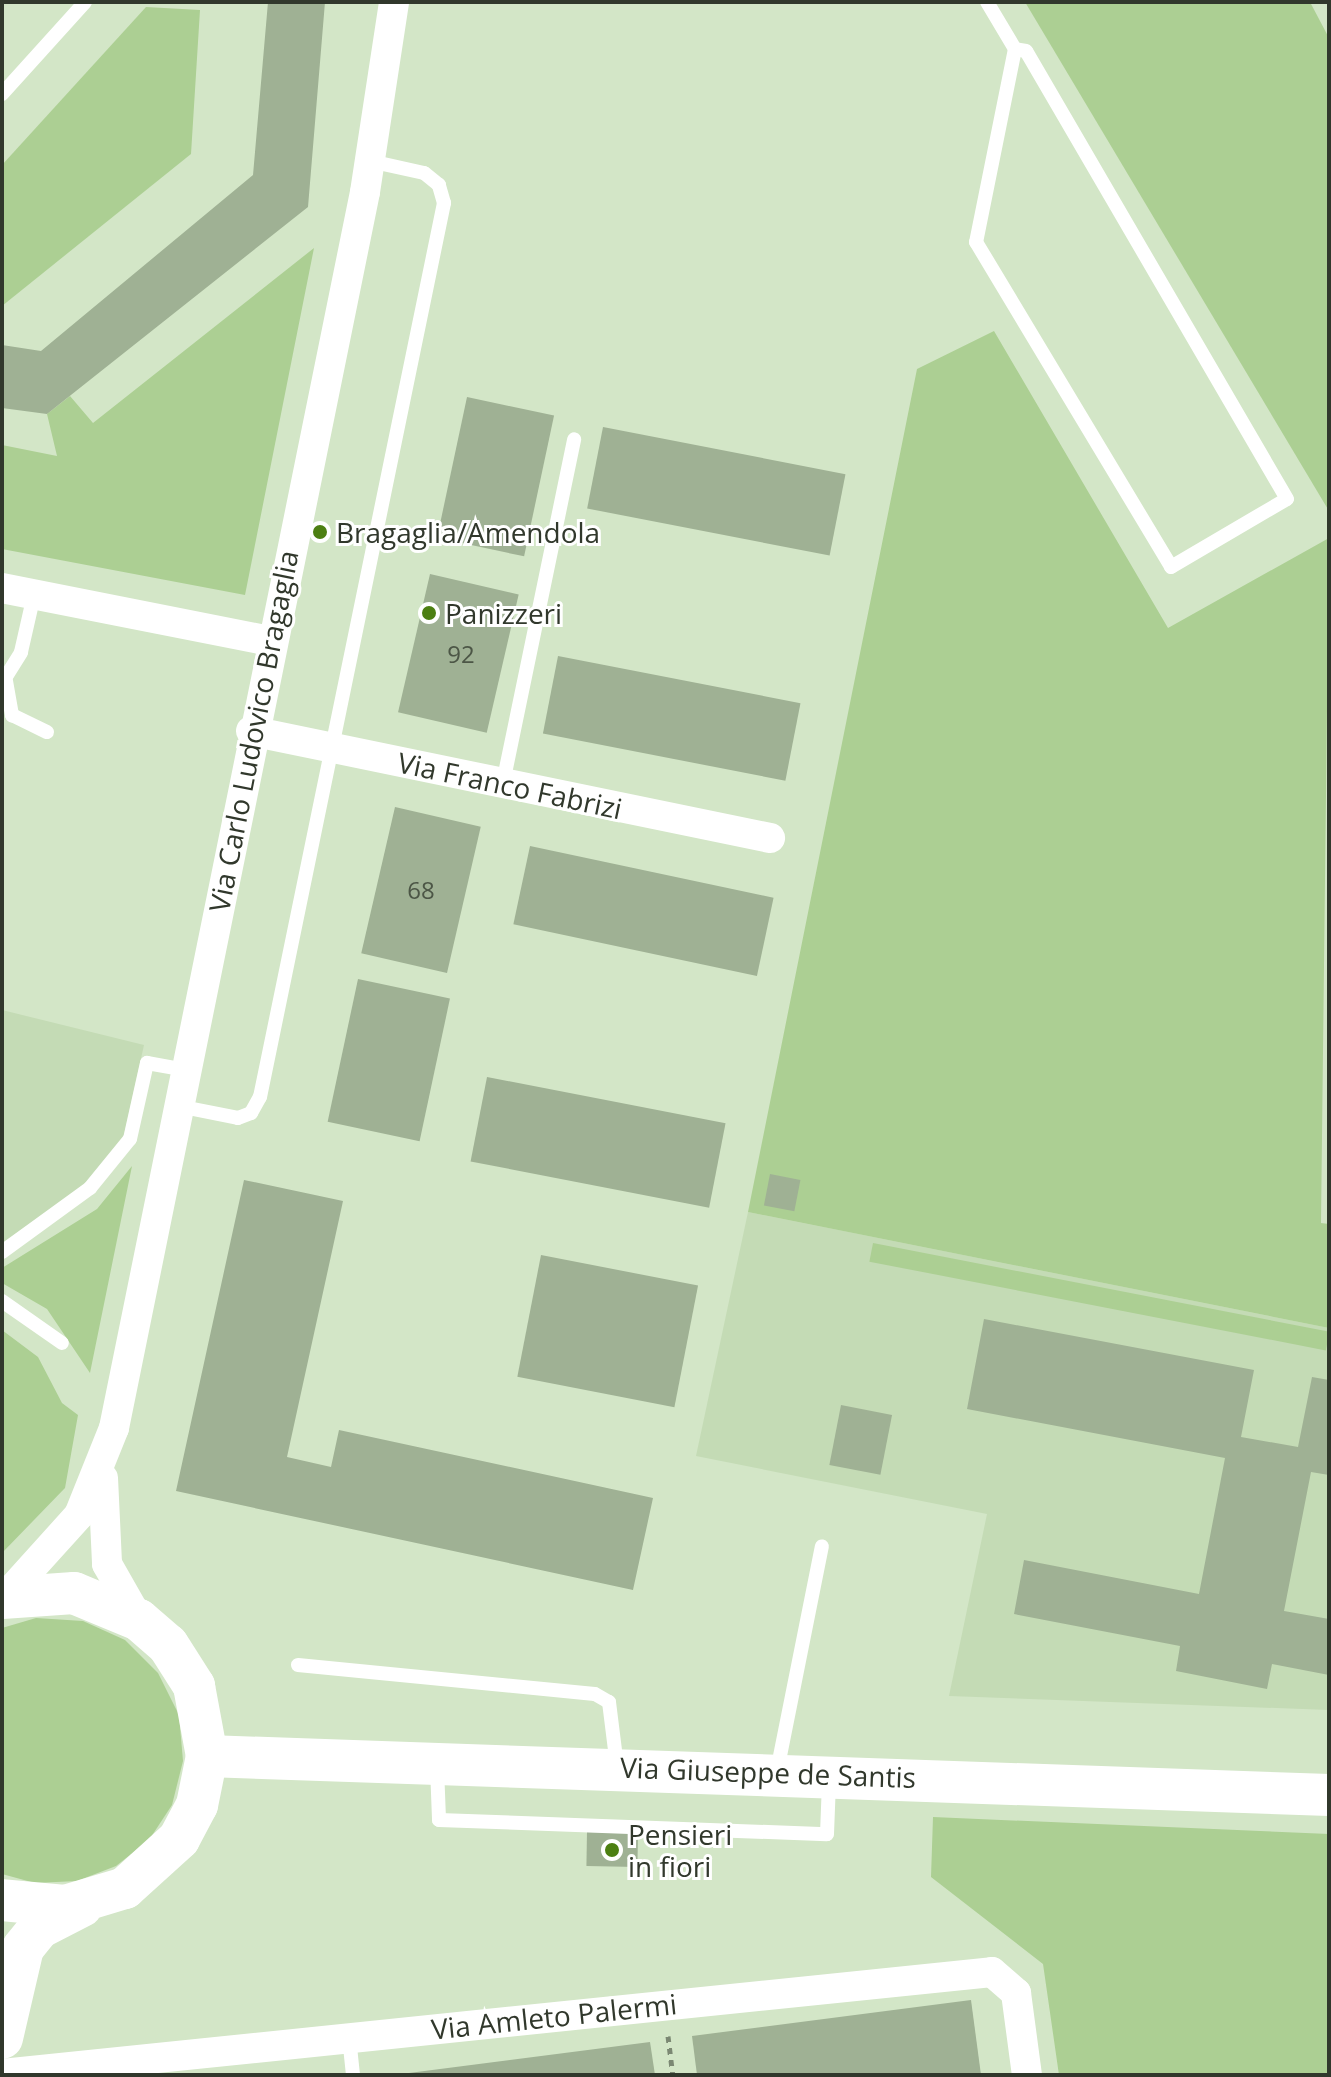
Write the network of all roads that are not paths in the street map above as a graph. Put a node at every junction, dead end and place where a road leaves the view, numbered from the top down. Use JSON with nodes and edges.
{"nodes":[{"id":1,"x":85,"y":2,"type":"edge"},
{"id":2,"x":394,"y":2,"type":"edge"},
{"id":3,"x":987,"y":2,"type":"edge"},
{"id":4,"x":1015,"y":49,"type":"junction"},
{"id":5,"x":2,"y":94,"type":"edge"},
{"id":6,"x":370,"y":161,"type":"junction"},
{"id":7,"x":574,"y":439,"type":"dead end"},
{"id":8,"x":2,"y":588,"type":"edge"},
{"id":9,"x":34,"y":595,"type":"junction"},
{"id":10,"x":270,"y":641,"type":"junction"},
{"id":11,"x":4,"y":682,"type":"edge"},
{"id":12,"x":251,"y":731,"type":"junction"},
{"id":13,"x":47,"y":732,"type":"dead end"},
{"id":14,"x":330,"y":747,"type":"junction"},
{"id":15,"x":503,"y":783,"type":"junction"},
{"id":16,"x":770,"y":838,"type":"dead end"},
{"id":17,"x":185,"y":1070,"type":"junction"},
{"id":18,"x":178,"y":1106,"type":"junction"},
{"id":19,"x":2,"y":1252,"type":"edge"},
{"id":20,"x":2,"y":1301,"type":"edge"},
{"id":21,"x":62,"y":1343,"type":"dead end"},
{"id":22,"x":105,"y":1460,"type":"junction"},
{"id":23,"x":822,"y":1546,"type":"dead end"},
{"id":24,"x":4,"y":1598,"type":"edge"},
{"id":25,"x":139,"y":1620,"type":"junction"},
{"id":26,"x":298,"y":1665,"type":"dead end"},
{"id":27,"x":207,"y":1756,"type":"junction"},
{"id":28,"x":437,"y":1762,"type":"junction"},
{"id":29,"x":617,"y":1767,"type":"junction"},
{"id":30,"x":777,"y":1772,"type":"junction"},
{"id":31,"x":829,"y":1774,"type":"junction"},
{"id":32,"x":1329,"y":1795,"type":"edge"},
{"id":33,"x":2,"y":1900,"type":"edge"},
{"id":34,"x":92,"y":1901,"type":"junction"},
{"id":35,"x":349,"y":2036,"type":"junction"},
{"id":36,"x":2,"y":2038,"type":"edge"},
{"id":37,"x":2,"y":2074,"type":"edge"},
{"id":38,"x":353,"y":2075,"type":"edge"},
{"id":39,"x":1027,"y":2075,"type":"edge"}],
"edges":[{"from":1,"to":5,"type":"lane"},
{"from":2,"to":6,"type":"street","name":"Via Carlo Ludovico Bragaglia"},
{"from":3,"to":4,"type":"lane"},
{"from":4,"to":4,"type":"lane"},
{"from":6,"to":10,"type":"street","name":"Via Carlo Ludovico Bragaglia"},
{"from":6,"to":14,"type":"lane"},
{"from":7,"to":15,"type":"lane"},
{"from":8,"to":9,"type":"street"},
{"from":9,"to":10,"type":"street"},
{"from":9,"to":11,"type":"lane"},
{"from":10,"to":12,"type":"street","name":"Via Carlo Ludovico Bragaglia"},
{"from":11,"to":13,"type":"lane"},
{"from":12,"to":14,"type":"street","name":"Via Franco Fabrizi"},
{"from":12,"to":17,"type":"street","name":"Via Carlo Ludovico Bragaglia"},
{"from":14,"to":15,"type":"street","name":"Via Franco Fabrizi"},
{"from":14,"to":18,"type":"lane"},
{"from":15,"to":16,"type":"street","name":"Via Franco Fabrizi"},
{"from":17,"to":18,"type":"street","name":"Via Carlo Ludovico Bragaglia"},
{"from":17,"to":19,"type":"lane"},
{"from":18,"to":22,"type":"street","name":"Via Carlo Ludovico Bragaglia"},
{"from":20,"to":21,"type":"lane"},
{"from":22,"to":24,"type":"street","name":"Via Carlo Ludovico Bragaglia"},
{"from":22,"to":25,"type":"street","name":"Via Carlo Ludovico Bragaglia"},
{"from":23,"to":30,"type":"lane"},
{"from":24,"to":25,"type":"main road"},
{"from":25,"to":27,"type":"main road"},
{"from":26,"to":29,"type":"lane"},
{"from":27,"to":28,"type":"main road","name":"Via Giuseppe de Santis"},
{"from":27,"to":34,"type":"main road"},
{"from":28,"to":29,"type":"main road","name":"Via Giuseppe de Santis"},
{"from":28,"to":31,"type":"lane"},
{"from":29,"to":30,"type":"main road","name":"Via Giuseppe de Santis"},
{"from":30,"to":31,"type":"main road","name":"Via Giuseppe de Santis"},
{"from":31,"to":32,"type":"main road","name":"Via Giuseppe de Santis"},
{"from":33,"to":34,"type":"main road"},
{"from":34,"to":36,"type":"main road"},
{"from":35,"to":37,"type":"street","name":"Via Amleto Palermi"},
{"from":35,"to":38,"type":"lane"},
{"from":35,"to":39,"type":"street","name":"Via Amleto Palermi"}]}
